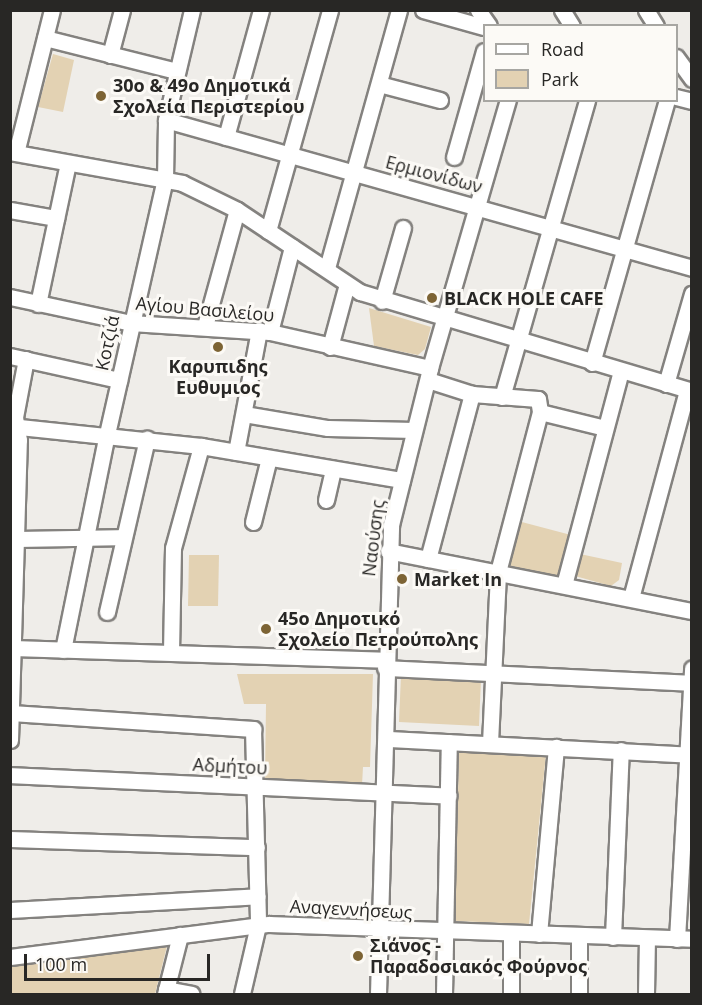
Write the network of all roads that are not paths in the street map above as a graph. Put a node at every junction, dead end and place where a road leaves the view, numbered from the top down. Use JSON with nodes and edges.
{"nodes":[{"id":1,"x":52,"y":10,"type":"edge"},
{"id":2,"x":122,"y":10,"type":"edge"},
{"id":3,"x":192,"y":10,"type":"edge"},
{"id":4,"x":261,"y":10,"type":"edge"},
{"id":5,"x":330,"y":10,"type":"edge"},
{"id":6,"x":399,"y":10,"type":"edge"},
{"id":7,"x":423,"y":10,"type":"edge"},
{"id":8,"x":478,"y":10,"type":"edge"},
{"id":9,"x":562,"y":10,"type":"edge"},
{"id":10,"x":646,"y":10,"type":"edge"},
{"id":11,"x":486,"y":24,"type":"edge"},
{"id":12,"x":571,"y":24,"type":"edge"},
{"id":13,"x":655,"y":24,"type":"edge"},
{"id":14,"x":483,"y":25,"type":"edge"},
{"id":15,"x":45,"y":38,"type":"junction"},
{"id":16,"x":110,"y":55,"type":"junction"},
{"id":17,"x":483,"y":55,"type":"edge"},
{"id":18,"x":678,"y":60,"type":"edge"},
{"id":19,"x":176,"y":71,"type":"junction"},
{"id":20,"x":692,"y":79,"type":"edge"},
{"id":21,"x":379,"y":84,"type":"junction"},
{"id":22,"x":440,"y":100,"type":"dead end"},
{"id":23,"x":507,"y":102,"type":"edge"},
{"id":24,"x":586,"y":102,"type":"edge"},
{"id":25,"x":666,"y":102,"type":"edge"},
{"id":26,"x":166,"y":120,"type":"junction"},
{"id":27,"x":226,"y":137,"type":"junction"},
{"id":28,"x":13,"y":153,"type":"edge"},
{"id":29,"x":291,"y":156,"type":"junction"},
{"id":30,"x":454,"y":157,"type":"dead end"},
{"id":31,"x":68,"y":163,"type":"junction"},
{"id":32,"x":356,"y":174,"type":"junction"},
{"id":33,"x":165,"y":179,"type":"junction"},
{"id":34,"x":477,"y":206,"type":"junction"},
{"id":35,"x":10,"y":210,"type":"edge"},
{"id":36,"x":237,"y":210,"type":"junction"},
{"id":37,"x":56,"y":218,"type":"junction"},
{"id":38,"x":403,"y":228,"type":"dead end"},
{"id":39,"x":551,"y":228,"type":"junction"},
{"id":40,"x":268,"y":231,"type":"junction"},
{"id":41,"x":292,"y":247,"type":"junction"},
{"id":42,"x":624,"y":249,"type":"junction"},
{"id":43,"x":327,"y":268,"type":"junction"},
{"id":44,"x":692,"y":268,"type":"edge"},
{"id":45,"x":347,"y":284,"type":"junction"},
{"id":46,"x":692,"y":294,"type":"edge"},
{"id":47,"x":10,"y":297,"type":"edge"},
{"id":48,"x":382,"y":301,"type":"junction"},
{"id":49,"x":38,"y":304,"type":"junction"},
{"id":50,"x":445,"y":321,"type":"junction"},
{"id":51,"x":131,"y":323,"type":"junction"},
{"id":52,"x":205,"y":326,"type":"junction"},
{"id":53,"x":264,"y":331,"type":"junction"},
{"id":54,"x":518,"y":342,"type":"junction"},
{"id":55,"x":330,"y":347,"type":"junction"},
{"id":56,"x":10,"y":356,"type":"edge"},
{"id":57,"x":26,"y":359,"type":"junction"},
{"id":58,"x":592,"y":363,"type":"junction"},
{"id":59,"x":621,"y":371,"type":"junction"},
{"id":60,"x":429,"y":374,"type":"junction"},
{"id":61,"x":119,"y":380,"type":"junction"},
{"id":62,"x":666,"y":384,"type":"junction"},
{"id":63,"x":689,"y":391,"type":"edge"},
{"id":64,"x":472,"y":394,"type":"junction"},
{"id":65,"x":502,"y":397,"type":"junction"},
{"id":66,"x":540,"y":412,"type":"junction"},
{"id":67,"x":244,"y":414,"type":"junction"},
{"id":68,"x":13,"y":426,"type":"edge"},
{"id":69,"x":605,"y":428,"type":"junction"},
{"id":70,"x":414,"y":430,"type":"junction"},
{"id":71,"x":107,"y":434,"type":"junction"},
{"id":72,"x":147,"y":439,"type":"junction"},
{"id":73,"x":201,"y":446,"type":"junction"},
{"id":74,"x":236,"y":452,"type":"junction"},
{"id":75,"x":269,"y":458,"type":"junction"},
{"id":76,"x":333,"y":469,"type":"junction"},
{"id":77,"x":402,"y":480,"type":"junction"},
{"id":78,"x":326,"y":500,"type":"dead end"},
{"id":79,"x":253,"y":522,"type":"dead end"},
{"id":80,"x":86,"y":535,"type":"junction"},
{"id":81,"x":123,"y":537,"type":"junction"},
{"id":82,"x":13,"y":539,"type":"edge"},
{"id":83,"x":388,"y":550,"type":"junction"},
{"id":84,"x":428,"y":559,"type":"junction"},
{"id":85,"x":498,"y":572,"type":"junction"},
{"id":86,"x":564,"y":585,"type":"junction"},
{"id":87,"x":631,"y":598,"type":"junction"},
{"id":88,"x":692,"y":611,"type":"edge"},
{"id":89,"x":107,"y":612,"type":"dead end"},
{"id":90,"x":12,"y":648,"type":"junction"},
{"id":91,"x":63,"y":650,"type":"junction"},
{"id":92,"x":171,"y":652,"type":"junction"},
{"id":93,"x":385,"y":664,"type":"junction"},
{"id":94,"x":692,"y":668,"type":"edge"},
{"id":95,"x":494,"y":673,"type":"junction"},
{"id":96,"x":691,"y":683,"type":"edge"},
{"id":97,"x":12,"y":713,"type":"edge"},
{"id":98,"x":387,"y":739,"type":"junction"},
{"id":99,"x":10,"y":740,"type":"edge"},
{"id":100,"x":449,"y":742,"type":"junction"},
{"id":101,"x":490,"y":742,"type":"junction"},
{"id":102,"x":556,"y":747,"type":"junction"},
{"id":103,"x":621,"y":750,"type":"junction"},
{"id":104,"x":689,"y":754,"type":"edge"},
{"id":105,"x":10,"y":775,"type":"edge"},
{"id":106,"x":257,"y":786,"type":"junction"},
{"id":107,"x":385,"y":793,"type":"junction"},
{"id":108,"x":448,"y":796,"type":"junction"},
{"id":109,"x":10,"y":839,"type":"edge"},
{"id":110,"x":687,"y":845,"type":"edge"},
{"id":111,"x":257,"y":847,"type":"junction"},
{"id":112,"x":258,"y":896,"type":"junction"},
{"id":113,"x":10,"y":910,"type":"edge"},
{"id":114,"x":258,"y":925,"type":"junction"},
{"id":115,"x":379,"y":930,"type":"junction"},
{"id":116,"x":445,"y":932,"type":"junction"},
{"id":117,"x":511,"y":934,"type":"junction"},
{"id":118,"x":538,"y":934,"type":"junction"},
{"id":119,"x":180,"y":935,"type":"junction"},
{"id":120,"x":579,"y":935,"type":"junction"},
{"id":121,"x":613,"y":937,"type":"junction"},
{"id":122,"x":647,"y":938,"type":"junction"},
{"id":123,"x":685,"y":939,"type":"edge"},
{"id":124,"x":10,"y":957,"type":"edge"},
{"id":125,"x":166,"y":992,"type":"edge"},
{"id":126,"x":192,"y":994,"type":"edge"},
{"id":127,"x":242,"y":994,"type":"edge"},
{"id":128,"x":378,"y":994,"type":"edge"},
{"id":129,"x":444,"y":994,"type":"edge"},
{"id":130,"x":511,"y":994,"type":"edge"},
{"id":131,"x":579,"y":994,"type":"edge"},
{"id":132,"x":646,"y":994,"type":"edge"}],
"edges":[{"from":1,"to":15,"type":"street"},
{"from":2,"to":16,"type":"street"},
{"from":3,"to":19,"type":"street","name":"Κοτζιά"},
{"from":4,"to":27,"type":"street"},
{"from":5,"to":29,"type":"street"},
{"from":6,"to":21,"type":"street"},
{"from":7,"to":14,"type":"street"},
{"from":8,"to":11,"type":"street"},
{"from":9,"to":12,"type":"street"},
{"from":10,"to":13,"type":"street"},
{"from":15,"to":16,"type":"street"},
{"from":15,"to":28,"type":"street"},
{"from":16,"to":19,"type":"street"},
{"from":17,"to":30,"type":"street"},
{"from":18,"to":20,"type":"street"},
{"from":19,"to":26,"type":"street","name":"Κοτζιά"},
{"from":21,"to":22,"type":"street"},
{"from":21,"to":32,"type":"street"},
{"from":23,"to":34,"type":"street","name":"Ναούσης"},
{"from":24,"to":39,"type":"street"},
{"from":25,"to":42,"type":"street"},
{"from":26,"to":27,"type":"street","name":"Ερμιονίδων"},
{"from":26,"to":33,"type":"street","name":"Κοτζιά"},
{"from":27,"to":29,"type":"street","name":"Ερμιονίδων"},
{"from":28,"to":31,"type":"street"},
{"from":29,"to":32,"type":"street","name":"Ερμιονίδων"},
{"from":29,"to":40,"type":"street"},
{"from":31,"to":33,"type":"street"},
{"from":31,"to":37,"type":"street"},
{"from":32,"to":34,"type":"street","name":"Ερμιονίδων"},
{"from":32,"to":43,"type":"street"},
{"from":33,"to":36,"type":"street"},
{"from":33,"to":51,"type":"street","name":"Κοτζιά"},
{"from":34,"to":39,"type":"street","name":"Ερμιονίδων"},
{"from":34,"to":50,"type":"street","name":"Ναούσης"},
{"from":35,"to":37,"type":"street"},
{"from":36,"to":40,"type":"street"},
{"from":36,"to":52,"type":"street"},
{"from":37,"to":49,"type":"street"},
{"from":38,"to":48,"type":"street"},
{"from":39,"to":42,"type":"street","name":"Ερμιονίδων"},
{"from":39,"to":54,"type":"street"},
{"from":40,"to":41,"type":"street"},
{"from":41,"to":43,"type":"street"},
{"from":41,"to":53,"type":"street"},
{"from":42,"to":44,"type":"street","name":"Ερμιονίδων"},
{"from":42,"to":58,"type":"street"},
{"from":43,"to":45,"type":"street"},
{"from":45,"to":48,"type":"street"},
{"from":45,"to":55,"type":"street"},
{"from":46,"to":62,"type":"street"},
{"from":47,"to":49,"type":"street","name":"Αγίου Βασιλείου"},
{"from":48,"to":50,"type":"street"},
{"from":49,"to":51,"type":"street","name":"Αγίου Βασιλείου"},
{"from":50,"to":54,"type":"street"},
{"from":50,"to":60,"type":"street","name":"Ναούσης"},
{"from":51,"to":52,"type":"street","name":"Αγίου Βασιλείου"},
{"from":51,"to":61,"type":"street","name":"Κοτζιά"},
{"from":52,"to":53,"type":"street","name":"Αγίου Βασιλείου"},
{"from":53,"to":55,"type":"street","name":"Αγίου Βασιλείου"},
{"from":53,"to":67,"type":"street"},
{"from":54,"to":58,"type":"street"},
{"from":54,"to":65,"type":"street"},
{"from":55,"to":60,"type":"street","name":"Αγίου Βασιλείου"},
{"from":56,"to":57,"type":"street"},
{"from":57,"to":61,"type":"street"},
{"from":57,"to":68,"type":"street"},
{"from":58,"to":59,"type":"street"},
{"from":59,"to":62,"type":"street"},
{"from":59,"to":69,"type":"street"},
{"from":60,"to":64,"type":"street","name":"Αγίου Βασιλείου"},
{"from":60,"to":70,"type":"street","name":"Ναούσης"},
{"from":61,"to":71,"type":"street","name":"Κοτζιά"},
{"from":62,"to":63,"type":"street"},
{"from":63,"to":87,"type":"street"},
{"from":64,"to":65,"type":"street","name":"Αγίου Βασιλείου"},
{"from":64,"to":84,"type":"street"},
{"from":65,"to":66,"type":"street","name":"Αγίου Βασιλείου"},
{"from":66,"to":69,"type":"street"},
{"from":66,"to":85,"type":"street"},
{"from":67,"to":70,"type":"street"},
{"from":67,"to":74,"type":"street"},
{"from":68,"to":71,"type":"street"},
{"from":68,"to":82,"type":"street"},
{"from":69,"to":86,"type":"street"},
{"from":70,"to":77,"type":"street","name":"Ναούσης"},
{"from":71,"to":72,"type":"street"},
{"from":71,"to":80,"type":"street","name":"Κοτζιά"},
{"from":72,"to":73,"type":"street"},
{"from":72,"to":81,"type":"street"},
{"from":73,"to":74,"type":"street"},
{"from":73,"to":92,"type":"street"},
{"from":74,"to":75,"type":"street"},
{"from":75,"to":76,"type":"street"},
{"from":75,"to":79,"type":"street"},
{"from":76,"to":77,"type":"street"},
{"from":76,"to":78,"type":"street"},
{"from":77,"to":83,"type":"street","name":"Ναούσης"},
{"from":80,"to":81,"type":"street"},
{"from":80,"to":82,"type":"street"},
{"from":80,"to":91,"type":"street","name":"Κοτζιά"},
{"from":81,"to":89,"type":"street"},
{"from":82,"to":90,"type":"street"},
{"from":83,"to":84,"type":"street"},
{"from":83,"to":93,"type":"street","name":"Ναούσης"},
{"from":84,"to":85,"type":"street"},
{"from":85,"to":86,"type":"street"},
{"from":85,"to":95,"type":"street"},
{"from":86,"to":87,"type":"street"},
{"from":87,"to":88,"type":"street"},
{"from":90,"to":91,"type":"street"},
{"from":90,"to":97,"type":"street"},
{"from":91,"to":92,"type":"street"},
{"from":92,"to":93,"type":"street"},
{"from":93,"to":95,"type":"street"},
{"from":93,"to":98,"type":"street","name":"Ναούσης"},
{"from":94,"to":96,"type":"street"},
{"from":95,"to":96,"type":"street"},
{"from":95,"to":101,"type":"street"},
{"from":96,"to":104,"type":"street"},
{"from":97,"to":99,"type":"street"},
{"from":97,"to":106,"type":"street"},
{"from":98,"to":100,"type":"street"},
{"from":98,"to":107,"type":"street","name":"Ναούσης"},
{"from":100,"to":101,"type":"street"},
{"from":100,"to":108,"type":"street"},
{"from":101,"to":102,"type":"street"},
{"from":102,"to":103,"type":"street"},
{"from":102,"to":118,"type":"street"},
{"from":103,"to":104,"type":"street"},
{"from":103,"to":121,"type":"street"},
{"from":104,"to":110,"type":"street"},
{"from":105,"to":106,"type":"street","name":"Αδμήτου"},
{"from":106,"to":107,"type":"street","name":"Αδμήτου"},
{"from":106,"to":111,"type":"street"},
{"from":107,"to":108,"type":"street","name":"Αδμήτου"},
{"from":107,"to":115,"type":"street","name":"Ναούσης"},
{"from":108,"to":116,"type":"street"},
{"from":109,"to":111,"type":"street"},
{"from":110,"to":123,"type":"street"},
{"from":111,"to":112,"type":"street"},
{"from":112,"to":113,"type":"street"},
{"from":112,"to":114,"type":"street"},
{"from":114,"to":115,"type":"street","name":"Αναγεννήσεως"},
{"from":114,"to":119,"type":"street","name":"Αναγεννήσεως"},
{"from":114,"to":127,"type":"street"},
{"from":115,"to":116,"type":"street","name":"Αναγεννήσεως"},
{"from":115,"to":128,"type":"street","name":"Ναούσης"},
{"from":116,"to":117,"type":"street","name":"Αναγεννήσεως"},
{"from":116,"to":129,"type":"street"},
{"from":117,"to":118,"type":"street","name":"Αναγεννήσεως"},
{"from":117,"to":130,"type":"street"},
{"from":118,"to":120,"type":"street","name":"Αναγεννήσεως"},
{"from":119,"to":124,"type":"street","name":"Αναγεννήσεως"},
{"from":119,"to":125,"type":"street"},
{"from":120,"to":121,"type":"street","name":"Αναγεννήσεως"},
{"from":120,"to":131,"type":"street"},
{"from":121,"to":122,"type":"street","name":"Αναγεννήσεως"},
{"from":122,"to":123,"type":"street","name":"Αναγεννήσεως"},
{"from":122,"to":132,"type":"street"},
{"from":125,"to":126,"type":"street"}]}
